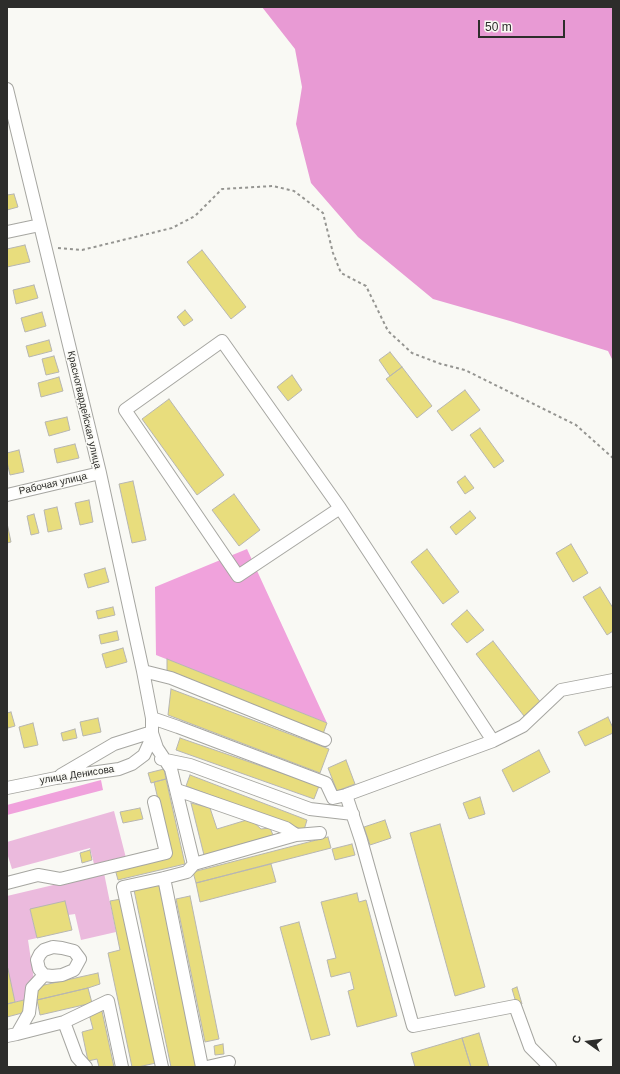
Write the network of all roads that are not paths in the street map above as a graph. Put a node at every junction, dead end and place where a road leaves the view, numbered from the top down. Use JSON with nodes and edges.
{"nodes":[{"id":1,"x":7,"y":90,"type":"edge"},
{"id":2,"x":40,"y":225,"type":"junction"},
{"id":3,"x":7,"y":232,"type":"edge"},
{"id":4,"x":100,"y":474,"type":"junction"},
{"id":5,"x":7,"y":495,"type":"edge"},
{"id":6,"x":340,"y":508,"type":"junction"},
{"id":7,"x":142,"y":671,"type":"junction"},
{"id":8,"x":613,"y":680,"type":"edge"},
{"id":9,"x":152,"y":718,"type":"junction"},
{"id":10,"x":152,"y":732,"type":"junction"},
{"id":11,"x":324,"y":740,"type":"dead end"},
{"id":12,"x":493,"y":741,"type":"junction"},
{"id":13,"x":144,"y":755,"type":"junction"},
{"id":14,"x":164,"y":759,"type":"junction"},
{"id":15,"x":56,"y":778,"type":"junction"},
{"id":16,"x":7,"y":788,"type":"edge"},
{"id":17,"x":177,"y":790,"type":"junction"},
{"id":18,"x":346,"y":795,"type":"junction"},
{"id":19,"x":154,"y":802,"type":"dead end"},
{"id":20,"x":353,"y":814,"type":"junction"},
{"id":21,"x":320,"y":833,"type":"dead end"},
{"id":22,"x":296,"y":835,"type":"junction"},
{"id":23,"x":194,"y":864,"type":"junction"},
{"id":24,"x":164,"y":878,"type":"junction"},
{"id":25,"x":7,"y":883,"type":"edge"},
{"id":26,"x":44,"y":975,"type":"dead end"},
{"id":27,"x":64,"y":1022,"type":"junction"},
{"id":28,"x":12,"y":1035,"type":"edge"},
{"id":29,"x":229,"y":1062,"type":"dead end"},
{"id":30,"x":86,"y":1067,"type":"edge"},
{"id":31,"x":122,"y":1067,"type":"edge"},
{"id":32,"x":162,"y":1067,"type":"edge"},
{"id":33,"x":202,"y":1067,"type":"edge"},
{"id":34,"x":207,"y":1067,"type":"edge"},
{"id":35,"x":550,"y":1067,"type":"edge"}],
"edges":[{"from":1,"to":2,"type":"street","name":"Красногвардейская улица"},
{"from":2,"to":3,"type":"street"},
{"from":2,"to":4,"type":"street","name":"Красногвардейская улица"},
{"from":4,"to":5,"type":"street","name":"Рабочая улица"},
{"from":4,"to":7,"type":"street","name":"Красногвардейская улица"},
{"from":6,"to":6,"type":"street"},
{"from":6,"to":12,"type":"street"},
{"from":7,"to":9,"type":"street","name":"Красногвардейская улица"},
{"from":7,"to":11,"type":"street"},
{"from":8,"to":12,"type":"street"},
{"from":9,"to":10,"type":"street","name":"Красногвардейская улица"},
{"from":9,"to":18,"type":"street"},
{"from":10,"to":13,"type":"street"},
{"from":10,"to":14,"type":"street"},
{"from":10,"to":15,"type":"street"},
{"from":12,"to":18,"type":"street"},
{"from":13,"to":14,"type":"street"},
{"from":13,"to":15,"type":"street","name":"улица Денисова"},
{"from":14,"to":17,"type":"street"},
{"from":14,"to":20,"type":"street"},
{"from":15,"to":16,"type":"street","name":"улица Денисова"},
{"from":17,"to":22,"type":"street"},
{"from":17,"to":23,"type":"street"},
{"from":18,"to":20,"type":"street"},
{"from":19,"to":25,"type":"street"},
{"from":20,"to":35,"type":"street"},
{"from":21,"to":22,"type":"street"},
{"from":22,"to":23,"type":"street"},
{"from":23,"to":24,"type":"street"},
{"from":24,"to":32,"type":"street"},
{"from":24,"to":33,"type":"street"},
{"from":26,"to":28,"type":"street"},
{"from":27,"to":28,"type":"street"},
{"from":27,"to":30,"type":"street"},
{"from":27,"to":31,"type":"street"},
{"from":29,"to":34,"type":"street"}]}
